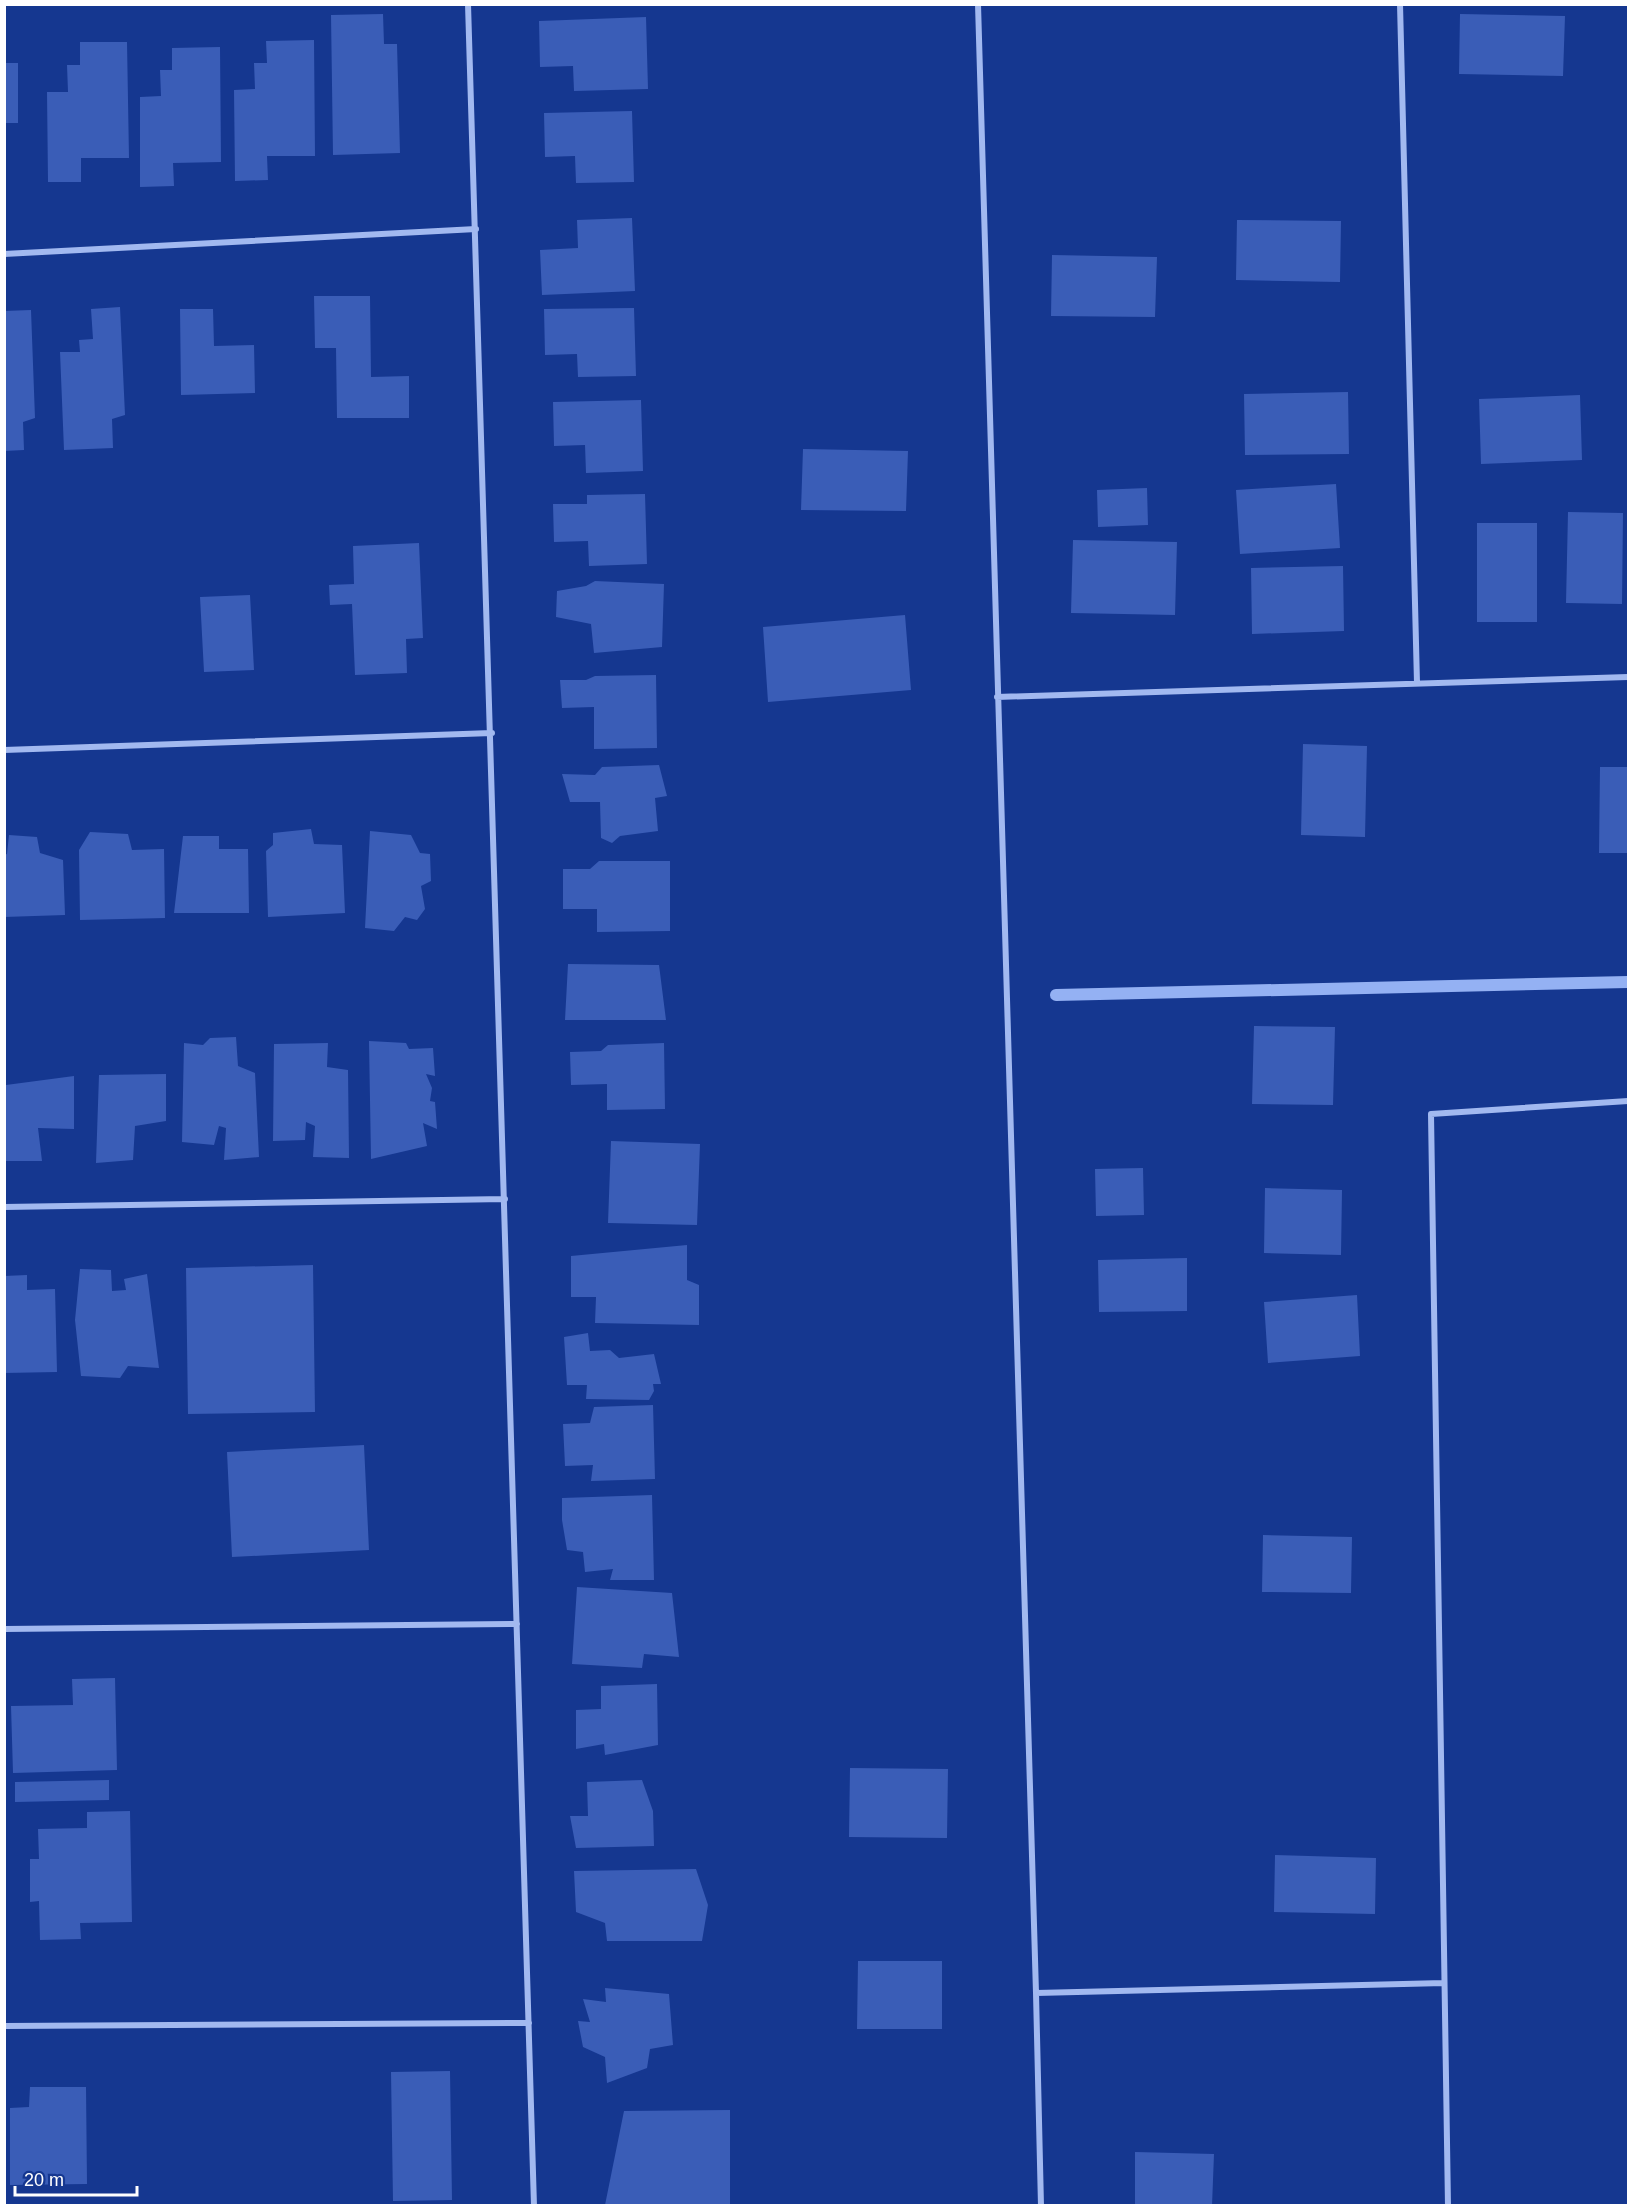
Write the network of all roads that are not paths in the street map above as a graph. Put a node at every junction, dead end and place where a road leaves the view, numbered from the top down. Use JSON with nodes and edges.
{"nodes":[{"id":1,"x":468,"y":4,"type":"edge"},
{"id":2,"x":978,"y":4,"type":"edge"},
{"id":3,"x":1400,"y":4,"type":"edge"},
{"id":4,"x":476,"y":229,"type":"junction"},
{"id":5,"x":4,"y":254,"type":"edge"},
{"id":6,"x":1629,"y":677,"type":"edge"},
{"id":7,"x":1417,"y":682,"type":"junction"},
{"id":8,"x":997,"y":697,"type":"junction"},
{"id":9,"x":492,"y":733,"type":"junction"},
{"id":10,"x":4,"y":750,"type":"edge"},
{"id":11,"x":1629,"y":1101,"type":"edge"},
{"id":12,"x":505,"y":1199,"type":"junction"},
{"id":13,"x":4,"y":1207,"type":"edge"},
{"id":14,"x":517,"y":1624,"type":"junction"},
{"id":15,"x":4,"y":1629,"type":"edge"},
{"id":16,"x":1444,"y":1983,"type":"junction"},
{"id":17,"x":1036,"y":1993,"type":"junction"},
{"id":18,"x":529,"y":2023,"type":"junction"},
{"id":19,"x":4,"y":2026,"type":"edge"},
{"id":20,"x":534,"y":2205,"type":"edge"},
{"id":21,"x":1041,"y":2205,"type":"edge"},
{"id":22,"x":1448,"y":2205,"type":"edge"}],
"edges":[{"from":1,"to":4,"type":"street"},
{"from":2,"to":8,"type":"street"},
{"from":3,"to":7,"type":"street"},
{"from":4,"to":5,"type":"street"},
{"from":4,"to":9,"type":"street"},
{"from":6,"to":7,"type":"street"},
{"from":7,"to":8,"type":"street"},
{"from":8,"to":17,"type":"street"},
{"from":9,"to":10,"type":"street"},
{"from":9,"to":12,"type":"street"},
{"from":11,"to":16,"type":"street"},
{"from":12,"to":13,"type":"street"},
{"from":12,"to":14,"type":"street"},
{"from":14,"to":15,"type":"street"},
{"from":14,"to":18,"type":"street"},
{"from":16,"to":17,"type":"street"},
{"from":16,"to":22,"type":"street"},
{"from":17,"to":21,"type":"street"},
{"from":18,"to":19,"type":"street"},
{"from":18,"to":20,"type":"street"}]}
